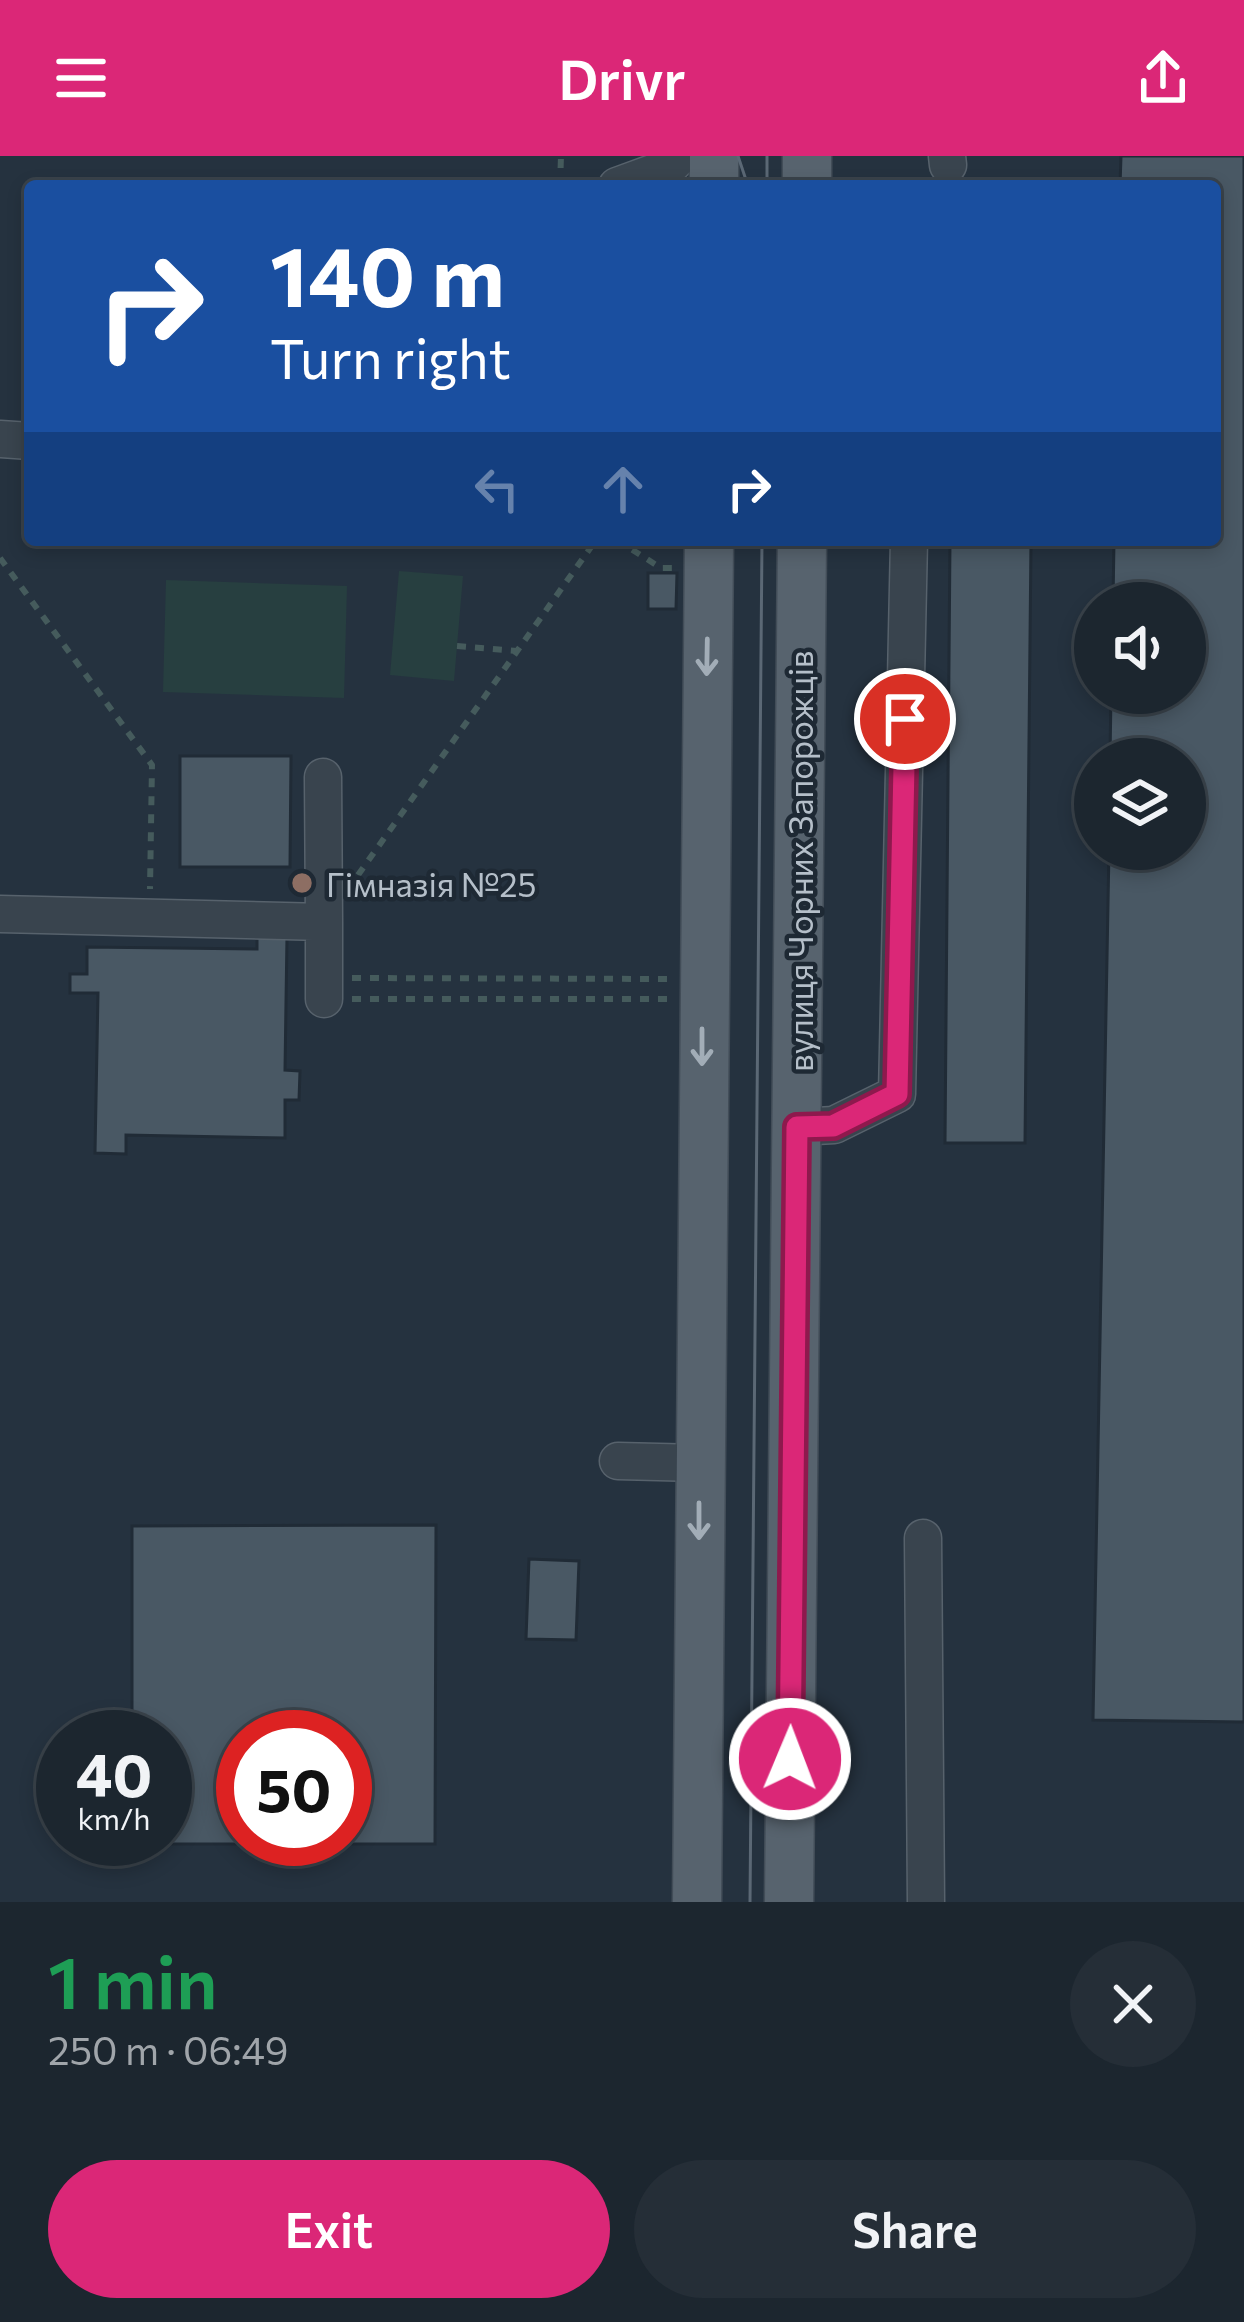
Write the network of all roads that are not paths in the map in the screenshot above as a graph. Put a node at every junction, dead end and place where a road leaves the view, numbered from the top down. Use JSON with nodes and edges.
{"nodes":[{"id":1,"x":680,"y":156,"type":"edge"},
{"id":2,"x":633,"y":180,"type":"edge"},
{"id":3,"x":802,"y":546,"type":"edge"},
{"id":4,"x":909,"y":546,"type":"edge"},
{"id":5,"x":708,"y":553,"type":"edge"},
{"id":6,"x":323,"y":777,"type":"dead end"},
{"id":7,"x":0,"y":914,"type":"edge"},
{"id":8,"x":324,"y":922,"type":"junction"},
{"id":9,"x":324,"y":988,"type":"road end"},
{"id":10,"x":797,"y":1127,"type":"junction"},
{"id":11,"x":618,"y":1461,"type":"dead end"},
{"id":12,"x":699,"y":1462,"type":"junction"},
{"id":13,"x":923,"y":1538,"type":"dead end"},
{"id":14,"x":697,"y":1902,"type":"edge"},
{"id":15,"x":789,"y":1902,"type":"edge"},
{"id":16,"x":926,"y":1902,"type":"edge"}],
"edges":[{"from":1,"to":2,"type":"lane"},
{"from":3,"to":10,"type":"main road","name":"вулиця Чорних Запорожців"},
{"from":4,"to":10,"type":"lane"},
{"from":5,"to":12,"type":"main road","one_way":true},
{"from":6,"to":8,"type":"lane"},
{"from":7,"to":8,"type":"lane"},
{"from":8,"to":9,"type":"lane"},
{"from":10,"to":15,"type":"main road","name":"вулиця Чорних Запорожців"},
{"from":11,"to":12,"type":"lane"},
{"from":12,"to":14,"type":"main road","one_way":true},
{"from":13,"to":16,"type":"lane"}]}
